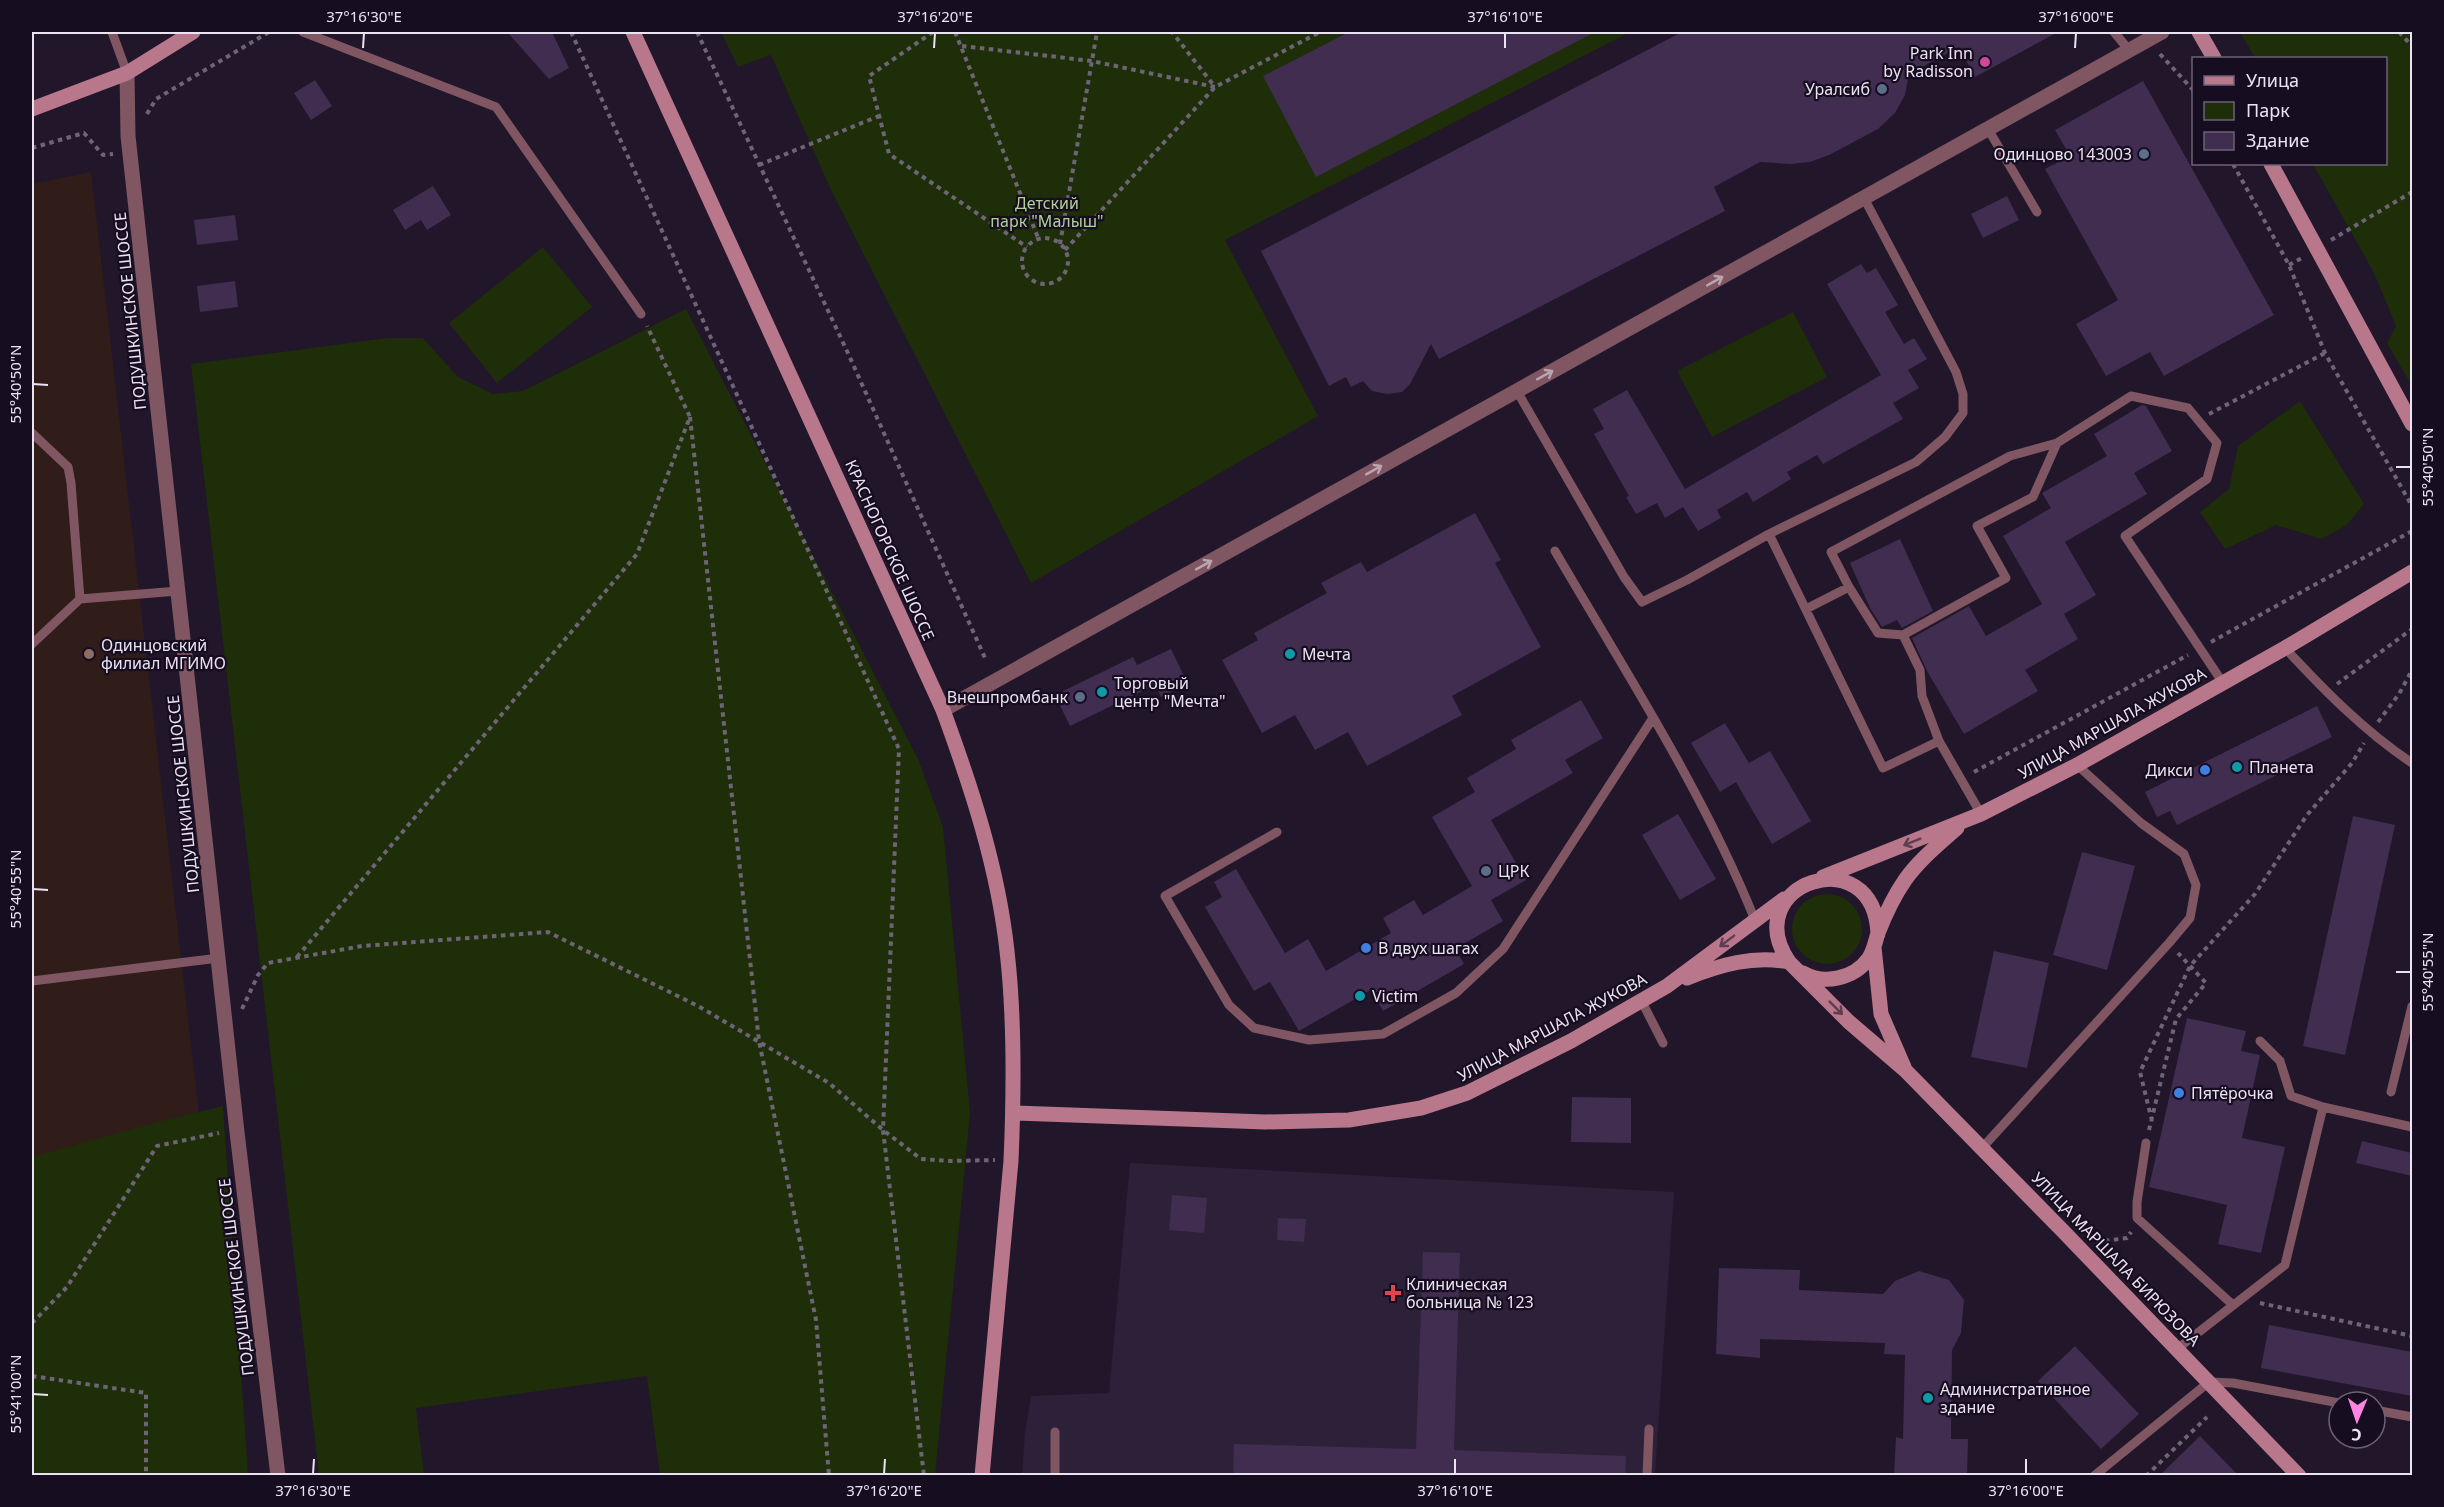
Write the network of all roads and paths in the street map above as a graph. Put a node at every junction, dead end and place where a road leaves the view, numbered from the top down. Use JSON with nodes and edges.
{"nodes":[{"id":1,"x":112,"y":32,"type":"edge"},
{"id":2,"x":193,"y":32,"type":"edge"},
{"id":3,"x":269,"y":32,"type":"edge"},
{"id":4,"x":303,"y":32,"type":"edge"},
{"id":5,"x":571,"y":32,"type":"edge"},
{"id":6,"x":633,"y":32,"type":"edge"},
{"id":7,"x":697,"y":32,"type":"edge"},
{"id":8,"x":933,"y":32,"type":"edge"},
{"id":9,"x":956,"y":32,"type":"edge"},
{"id":10,"x":1097,"y":32,"type":"edge"},
{"id":11,"x":1172,"y":32,"type":"edge"},
{"id":12,"x":1320,"y":32,"type":"edge"},
{"id":13,"x":2114,"y":32,"type":"edge"},
{"id":14,"x":2162,"y":32,"type":"edge"},
{"id":15,"x":2199,"y":32,"type":"edge"},
{"id":16,"x":2399,"y":32,"type":"edge"},
{"id":17,"x":2147,"y":40,"type":"junction"},
{"id":18,"x":962,"y":46,"type":"junction"},
{"id":19,"x":2412,"y":46,"type":"edge"},
{"id":20,"x":2129,"y":50,"type":"junction"},
{"id":21,"x":2213,"y":57,"type":"edge"},
{"id":22,"x":1092,"y":61,"type":"junction"},
{"id":23,"x":127,"y":73,"type":"junction"},
{"id":24,"x":1215,"y":87,"type":"junction"},
{"id":25,"x":2192,"y":90,"type":"edge"},
{"id":26,"x":32,"y":109,"type":"edge"},
{"id":27,"x":879,"y":116,"type":"junction"},
{"id":28,"x":145,"y":118,"type":"dead end"},
{"id":29,"x":1988,"y":129,"type":"junction"},
{"id":30,"x":32,"y":148,"type":"edge"},
{"id":31,"x":130,"y":152,"type":"junction"},
{"id":32,"x":759,"y":165,"type":"junction"},
{"id":33,"x":2234,"y":165,"type":"edge"},
{"id":34,"x":2272,"y":165,"type":"edge"},
{"id":35,"x":2412,"y":192,"type":"edge"},
{"id":36,"x":1864,"y":198,"type":"junction"},
{"id":37,"x":2037,"y":212,"type":"dead end"},
{"id":38,"x":1039,"y":240,"type":"junction"},
{"id":39,"x":1060,"y":244,"type":"junction"},
{"id":40,"x":1027,"y":247,"type":"junction"},
{"id":41,"x":2319,"y":249,"type":"junction"},
{"id":42,"x":1065,"y":250,"type":"junction"},
{"id":43,"x":2289,"y":265,"type":"junction"},
{"id":44,"x":641,"y":314,"type":"joint"},
{"id":45,"x":2325,"y":353,"type":"junction"},
{"id":46,"x":1517,"y":391,"type":"junction"},
{"id":47,"x":690,"y":417,"type":"junction"},
{"id":48,"x":2198,"y":420,"type":"junction"},
{"id":49,"x":2412,"y":424,"type":"edge"},
{"id":50,"x":32,"y":433,"type":"edge"},
{"id":51,"x":2057,"y":442,"type":"junction"},
{"id":52,"x":2412,"y":506,"type":"edge"},
{"id":53,"x":1769,"y":534,"type":"junction"},
{"id":54,"x":1555,"y":551,"type":"dead end"},
{"id":55,"x":2412,"y":572,"type":"edge"},
{"id":56,"x":1849,"y":587,"type":"junction"},
{"id":57,"x":178,"y":591,"type":"junction"},
{"id":58,"x":80,"y":599,"type":"junction"},
{"id":59,"x":1806,"y":609,"type":"junction"},
{"id":60,"x":2412,"y":629,"type":"edge"},
{"id":61,"x":1903,"y":635,"type":"junction"},
{"id":62,"x":32,"y":644,"type":"edge"},
{"id":63,"x":2285,"y":648,"type":"junction"},
{"id":64,"x":985,"y":658,"type":"dead end"},
{"id":65,"x":2412,"y":670,"type":"edge"},
{"id":66,"x":2223,"y":682,"type":"junction"},
{"id":67,"x":2327,"y":692,"type":"junction"},
{"id":68,"x":943,"y":710,"type":"junction"},
{"id":69,"x":1653,"y":718,"type":"junction"},
{"id":70,"x":2371,"y":732,"type":"junction"},
{"id":71,"x":1939,"y":741,"type":"junction"},
{"id":72,"x":2412,"y":763,"type":"edge"},
{"id":73,"x":2077,"y":765,"type":"junction"},
{"id":74,"x":1981,"y":814,"type":"junction"},
{"id":75,"x":1966,"y":820,"type":"junction"},
{"id":76,"x":1277,"y":832,"type":"dead end"},
{"id":77,"x":1815,"y":880,"type":"junction"},
{"id":78,"x":1791,"y":894,"type":"junction"},
{"id":79,"x":1755,"y":920,"type":"junction"},
{"id":80,"x":1876,"y":941,"type":"junction"},
{"id":81,"x":2169,"y":943,"type":"junction"},
{"id":82,"x":219,"y":958,"type":"junction"},
{"id":83,"x":297,"y":958,"type":"junction"},
{"id":84,"x":1792,"y":964,"type":"junction"},
{"id":85,"x":2190,"y":966,"type":"junction"},
{"id":86,"x":32,"y":981,"type":"edge"},
{"id":87,"x":1667,"y":986,"type":"junction"},
{"id":88,"x":1641,"y":1000,"type":"junction"},
{"id":89,"x":2412,"y":1006,"type":"edge"},
{"id":90,"x":240,"y":1011,"type":"dead end"},
{"id":91,"x":759,"y":1041,"type":"junction"},
{"id":92,"x":2260,"y":1041,"type":"dead end"},
{"id":93,"x":1663,"y":1043,"type":"dead end"},
{"id":94,"x":1905,"y":1070,"type":"junction"},
{"id":95,"x":2391,"y":1092,"type":"dead end"},
{"id":96,"x":2323,"y":1107,"type":"junction"},
{"id":97,"x":1013,"y":1113,"type":"junction"},
{"id":98,"x":2152,"y":1121,"type":"junction"},
{"id":99,"x":2412,"y":1127,"type":"edge"},
{"id":100,"x":883,"y":1130,"type":"junction"},
{"id":101,"x":237,"y":1132,"type":"junction"},
{"id":102,"x":2146,"y":1143,"type":"joint"},
{"id":103,"x":1982,"y":1148,"type":"junction"},
{"id":104,"x":1011,"y":1161,"type":"junction"},
{"id":105,"x":2242,"y":1298,"type":"junction"},
{"id":106,"x":2233,"y":1305,"type":"junction"},
{"id":107,"x":32,"y":1323,"type":"edge"},
{"id":108,"x":2412,"y":1336,"type":"edge"},
{"id":109,"x":2177,"y":1349,"type":"junction"},
{"id":110,"x":32,"y":1376,"type":"edge"},
{"id":111,"x":2209,"y":1382,"type":"junction"},
{"id":112,"x":2327,"y":1401,"type":"edge"},
{"id":113,"x":2387,"y":1412,"type":"edge"},
{"id":114,"x":2207,"y":1417,"type":"dead end"},
{"id":115,"x":2412,"y":1417,"type":"edge"},
{"id":116,"x":1649,"y":1429,"type":"dead end"},
{"id":117,"x":1055,"y":1432,"type":"dead end"},
{"id":118,"x":146,"y":1476,"type":"edge"},
{"id":119,"x":278,"y":1476,"type":"edge"},
{"id":120,"x":829,"y":1476,"type":"edge"},
{"id":121,"x":924,"y":1476,"type":"edge"},
{"id":122,"x":982,"y":1476,"type":"edge"},
{"id":123,"x":1054,"y":1476,"type":"edge"},
{"id":124,"x":1647,"y":1476,"type":"edge"},
{"id":125,"x":2094,"y":1476,"type":"edge"},
{"id":126,"x":2146,"y":1476,"type":"edge"},
{"id":127,"x":2299,"y":1476,"type":"edge"}],
"edges":[{"from":1,"to":23,"type":"lane"},
{"from":2,"to":23,"type":"street"},
{"from":3,"to":28,"type":"path"},
{"from":4,"to":44,"type":"lane"},
{"from":5,"to":100,"type":"path"},
{"from":6,"to":68,"type":"street","name":"КРАСНОГОРСКОЕ ШОССЕ"},
{"from":7,"to":32,"type":"path"},
{"from":8,"to":27,"type":"path"},
{"from":9,"to":18,"type":"path"},
{"from":10,"to":22,"type":"path"},
{"from":11,"to":24,"type":"path"},
{"from":12,"to":24,"type":"path"},
{"from":13,"to":20,"type":"lane"},
{"from":14,"to":17,"type":"street"},
{"from":15,"to":21,"type":"street"},
{"from":16,"to":19,"type":"path"},
{"from":17,"to":20,"type":"street"},
{"from":17,"to":25,"type":"path"},
{"from":18,"to":22,"type":"path"},
{"from":18,"to":38,"type":"path"},
{"from":20,"to":29,"type":"street"},
{"from":22,"to":24,"type":"path"},
{"from":22,"to":39,"type":"path"},
{"from":23,"to":26,"type":"street"},
{"from":23,"to":31,"type":"street","name":"ПОДУШКИНСКОЕ ШОССЕ"},
{"from":24,"to":42,"type":"path"},
{"from":27,"to":32,"type":"path"},
{"from":27,"to":40,"type":"path"},
{"from":29,"to":36,"type":"street"},
{"from":29,"to":37,"type":"lane"},
{"from":30,"to":31,"type":"path"},
{"from":31,"to":57,"type":"street","name":"ПОДУШКИНСКОЕ ШОССЕ"},
{"from":32,"to":64,"type":"path"},
{"from":33,"to":43,"type":"path"},
{"from":34,"to":41,"type":"street"},
{"from":35,"to":41,"type":"path"},
{"from":46,"to":36,"type":"street","one_way":true},
{"from":36,"to":53,"type":"lane"},
{"from":38,"to":39,"type":"path"},
{"from":38,"to":40,"type":"path"},
{"from":39,"to":42,"type":"path"},
{"from":40,"to":42,"type":"path"},
{"from":41,"to":43,"type":"path"},
{"from":41,"to":49,"type":"street"},
{"from":43,"to":45,"type":"path"},
{"from":44,"to":47,"type":"path"},
{"from":45,"to":48,"type":"path"},
{"from":45,"to":52,"type":"path"},
{"from":46,"to":53,"type":"lane"},
{"from":68,"to":46,"type":"street","one_way":true},
{"from":47,"to":83,"type":"path"},
{"from":47,"to":91,"type":"path"},
{"from":48,"to":51,"type":"lane"},
{"from":48,"to":66,"type":"lane"},
{"from":50,"to":58,"type":"lane"},
{"from":51,"to":56,"type":"lane"},
{"from":51,"to":61,"type":"lane"},
{"from":53,"to":59,"type":"lane"},
{"from":54,"to":69,"type":"lane"},
{"from":55,"to":63,"type":"street","name":"УЛИЦА МАРШАЛА ЖУКОВА"},
{"from":56,"to":59,"type":"lane"},
{"from":56,"to":61,"type":"lane"},
{"from":57,"to":58,"type":"lane"},
{"from":57,"to":82,"type":"street","name":"ПОДУШКИНСКОЕ ШОССЕ"},
{"from":58,"to":62,"type":"lane"},
{"from":59,"to":71,"type":"lane"},
{"from":60,"to":67,"type":"path"},
{"from":61,"to":71,"type":"lane"},
{"from":63,"to":66,"type":"street","name":"УЛИЦА МАРШАЛА ЖУКОВА"},
{"from":63,"to":67,"type":"lane"},
{"from":65,"to":70,"type":"path"},
{"from":66,"to":73,"type":"street","name":"УЛИЦА МАРШАЛА ЖУКОВА"},
{"from":67,"to":70,"type":"lane"},
{"from":68,"to":97,"type":"street","name":"КРАСНОГОРСКОЕ ШОССЕ"},
{"from":69,"to":76,"type":"lane"},
{"from":69,"to":79,"type":"lane"},
{"from":70,"to":72,"type":"lane"},
{"from":70,"to":85,"type":"path"},
{"from":71,"to":74,"type":"lane"},
{"from":73,"to":74,"type":"street","name":"УЛИЦА МАРШАЛА ЖУКОВА"},
{"from":73,"to":81,"type":"lane"},
{"from":74,"to":75,"type":"street","name":"УЛИЦА МАРШАЛА ЖУКОВА"},
{"from":75,"to":77,"type":"street","name":"УЛИЦА МАРШАЛА ЖУКОВА","one_way":true},
{"from":75,"to":80,"type":"street"},
{"from":77,"to":78,"type":"street"},
{"from":77,"to":80,"type":"street"},
{"from":78,"to":79,"type":"street","name":"УЛИЦА МАРШАЛА ЖУКОВА"},
{"from":78,"to":84,"type":"street"},
{"from":79,"to":87,"type":"street","name":"УЛИЦА МАРШАЛА ЖУКОВА","one_way":true},
{"from":80,"to":84,"type":"street"},
{"from":80,"to":94,"type":"street"},
{"from":81,"to":85,"type":"path"},
{"from":81,"to":103,"type":"lane"},
{"from":82,"to":86,"type":"lane"},
{"from":82,"to":101,"type":"street","name":"ПОДУШКИНСКОЕ ШОССЕ"},
{"from":83,"to":90,"type":"path"},
{"from":83,"to":91,"type":"path"},
{"from":84,"to":87,"type":"street"},
{"from":84,"to":94,"type":"street","name":"УЛИЦА МАРШАЛА БИРЮЗОВА","one_way":true},
{"from":85,"to":98,"type":"path"},
{"from":85,"to":98,"type":"path"},
{"from":87,"to":88,"type":"street","name":"УЛИЦА МАРШАЛА ЖУКОВА"},
{"from":88,"to":93,"type":"lane"},
{"from":88,"to":97,"type":"street","name":"УЛИЦА МАРШАЛА ЖУКОВА"},
{"from":89,"to":95,"type":"lane"},
{"from":91,"to":100,"type":"path"},
{"from":91,"to":120,"type":"path"},
{"from":92,"to":96,"type":"lane"},
{"from":94,"to":103,"type":"street","name":"УЛИЦА МАРШАЛА БИРЮЗОВА"},
{"from":96,"to":99,"type":"lane"},
{"from":96,"to":105,"type":"lane"},
{"from":97,"to":104,"type":"street","name":"КРАСНОГОРСКОЕ ШОССЕ"},
{"from":98,"to":102,"type":"path"},
{"from":100,"to":104,"type":"path"},
{"from":100,"to":121,"type":"path"},
{"from":101,"to":107,"type":"path"},
{"from":101,"to":119,"type":"street","name":"ПОДУШКИНСКОЕ ШОССЕ"},
{"from":102,"to":106,"type":"lane"},
{"from":103,"to":109,"type":"street","name":"УЛИЦА МАРШАЛА БИРЮЗОВА"},
{"from":104,"to":122,"type":"street","name":"КРАСНОГОРСКОЕ ШОССЕ"},
{"from":105,"to":106,"type":"lane"},
{"from":105,"to":108,"type":"path"},
{"from":106,"to":109,"type":"lane"},
{"from":109,"to":111,"type":"street","name":"УЛИЦА МАРШАЛА БИРЮЗОВА"},
{"from":110,"to":118,"type":"path"},
{"from":111,"to":112,"type":"lane"},
{"from":111,"to":125,"type":"lane"},
{"from":111,"to":127,"type":"street","name":"УЛИЦА МАРШАЛА БИРЮЗОВА"},
{"from":113,"to":115,"type":"lane"},
{"from":114,"to":126,"type":"path"},
{"from":116,"to":124,"type":"lane"},
{"from":117,"to":123,"type":"lane"}]}
